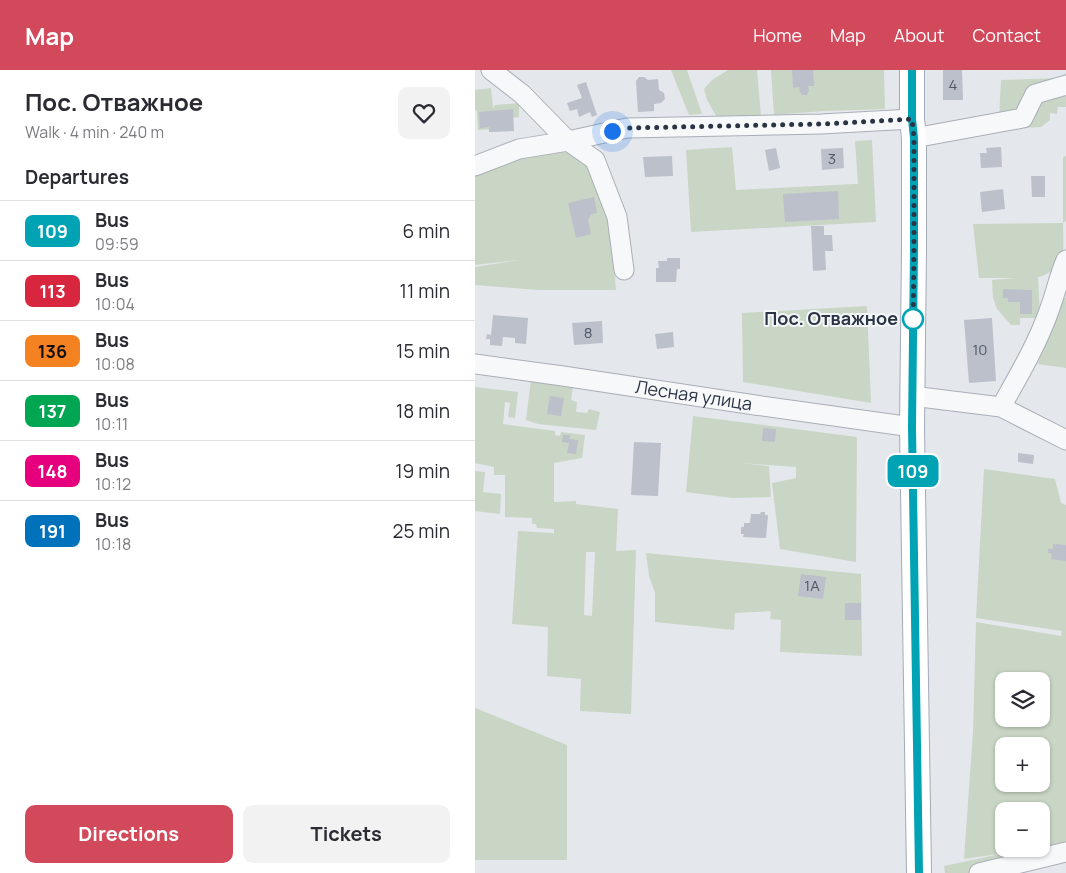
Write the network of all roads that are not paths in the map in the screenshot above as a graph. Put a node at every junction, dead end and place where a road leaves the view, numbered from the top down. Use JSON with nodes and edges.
{"nodes":[{"id":1,"x":491,"y":70,"type":"edge"},
{"id":2,"x":912,"y":70,"type":"edge"},
{"id":3,"x":1066,"y":85,"type":"edge"},
{"id":4,"x":913,"y":128,"type":"junction"},
{"id":5,"x":568,"y":141,"type":"junction"},
{"id":6,"x":475,"y":166,"type":"edge"},
{"id":7,"x":1066,"y":260,"type":"edge"},
{"id":8,"x":624,"y":270,"type":"dead end"},
{"id":9,"x":475,"y":364,"type":"edge"},
{"id":10,"x":912,"y":396,"type":"junction"},
{"id":11,"x":1001,"y":407,"type":"junction"},
{"id":12,"x":912,"y":427,"type":"junction"},
{"id":13,"x":1066,"y":440,"type":"edge"},
{"id":14,"x":1066,"y":852,"type":"edge"},
{"id":15,"x":919,"y":873,"type":"edge"},
{"id":16,"x":979,"y":873,"type":"edge"}],
"edges":[{"from":1,"to":5,"type":"street"},
{"from":2,"to":4,"type":"main road"},
{"from":3,"to":4,"type":"street"},
{"from":4,"to":5,"type":"street"},
{"from":4,"to":10,"type":"main road"},
{"from":5,"to":6,"type":"street"},
{"from":5,"to":8,"type":"street"},
{"from":7,"to":11,"type":"street"},
{"from":9,"to":12,"type":"street","name":"Лесная улица"},
{"from":10,"to":11,"type":"street"},
{"from":10,"to":12,"type":"main road"},
{"from":11,"to":13,"type":"street"},
{"from":12,"to":15,"type":"main road"},
{"from":14,"to":16,"type":"street"}]}
